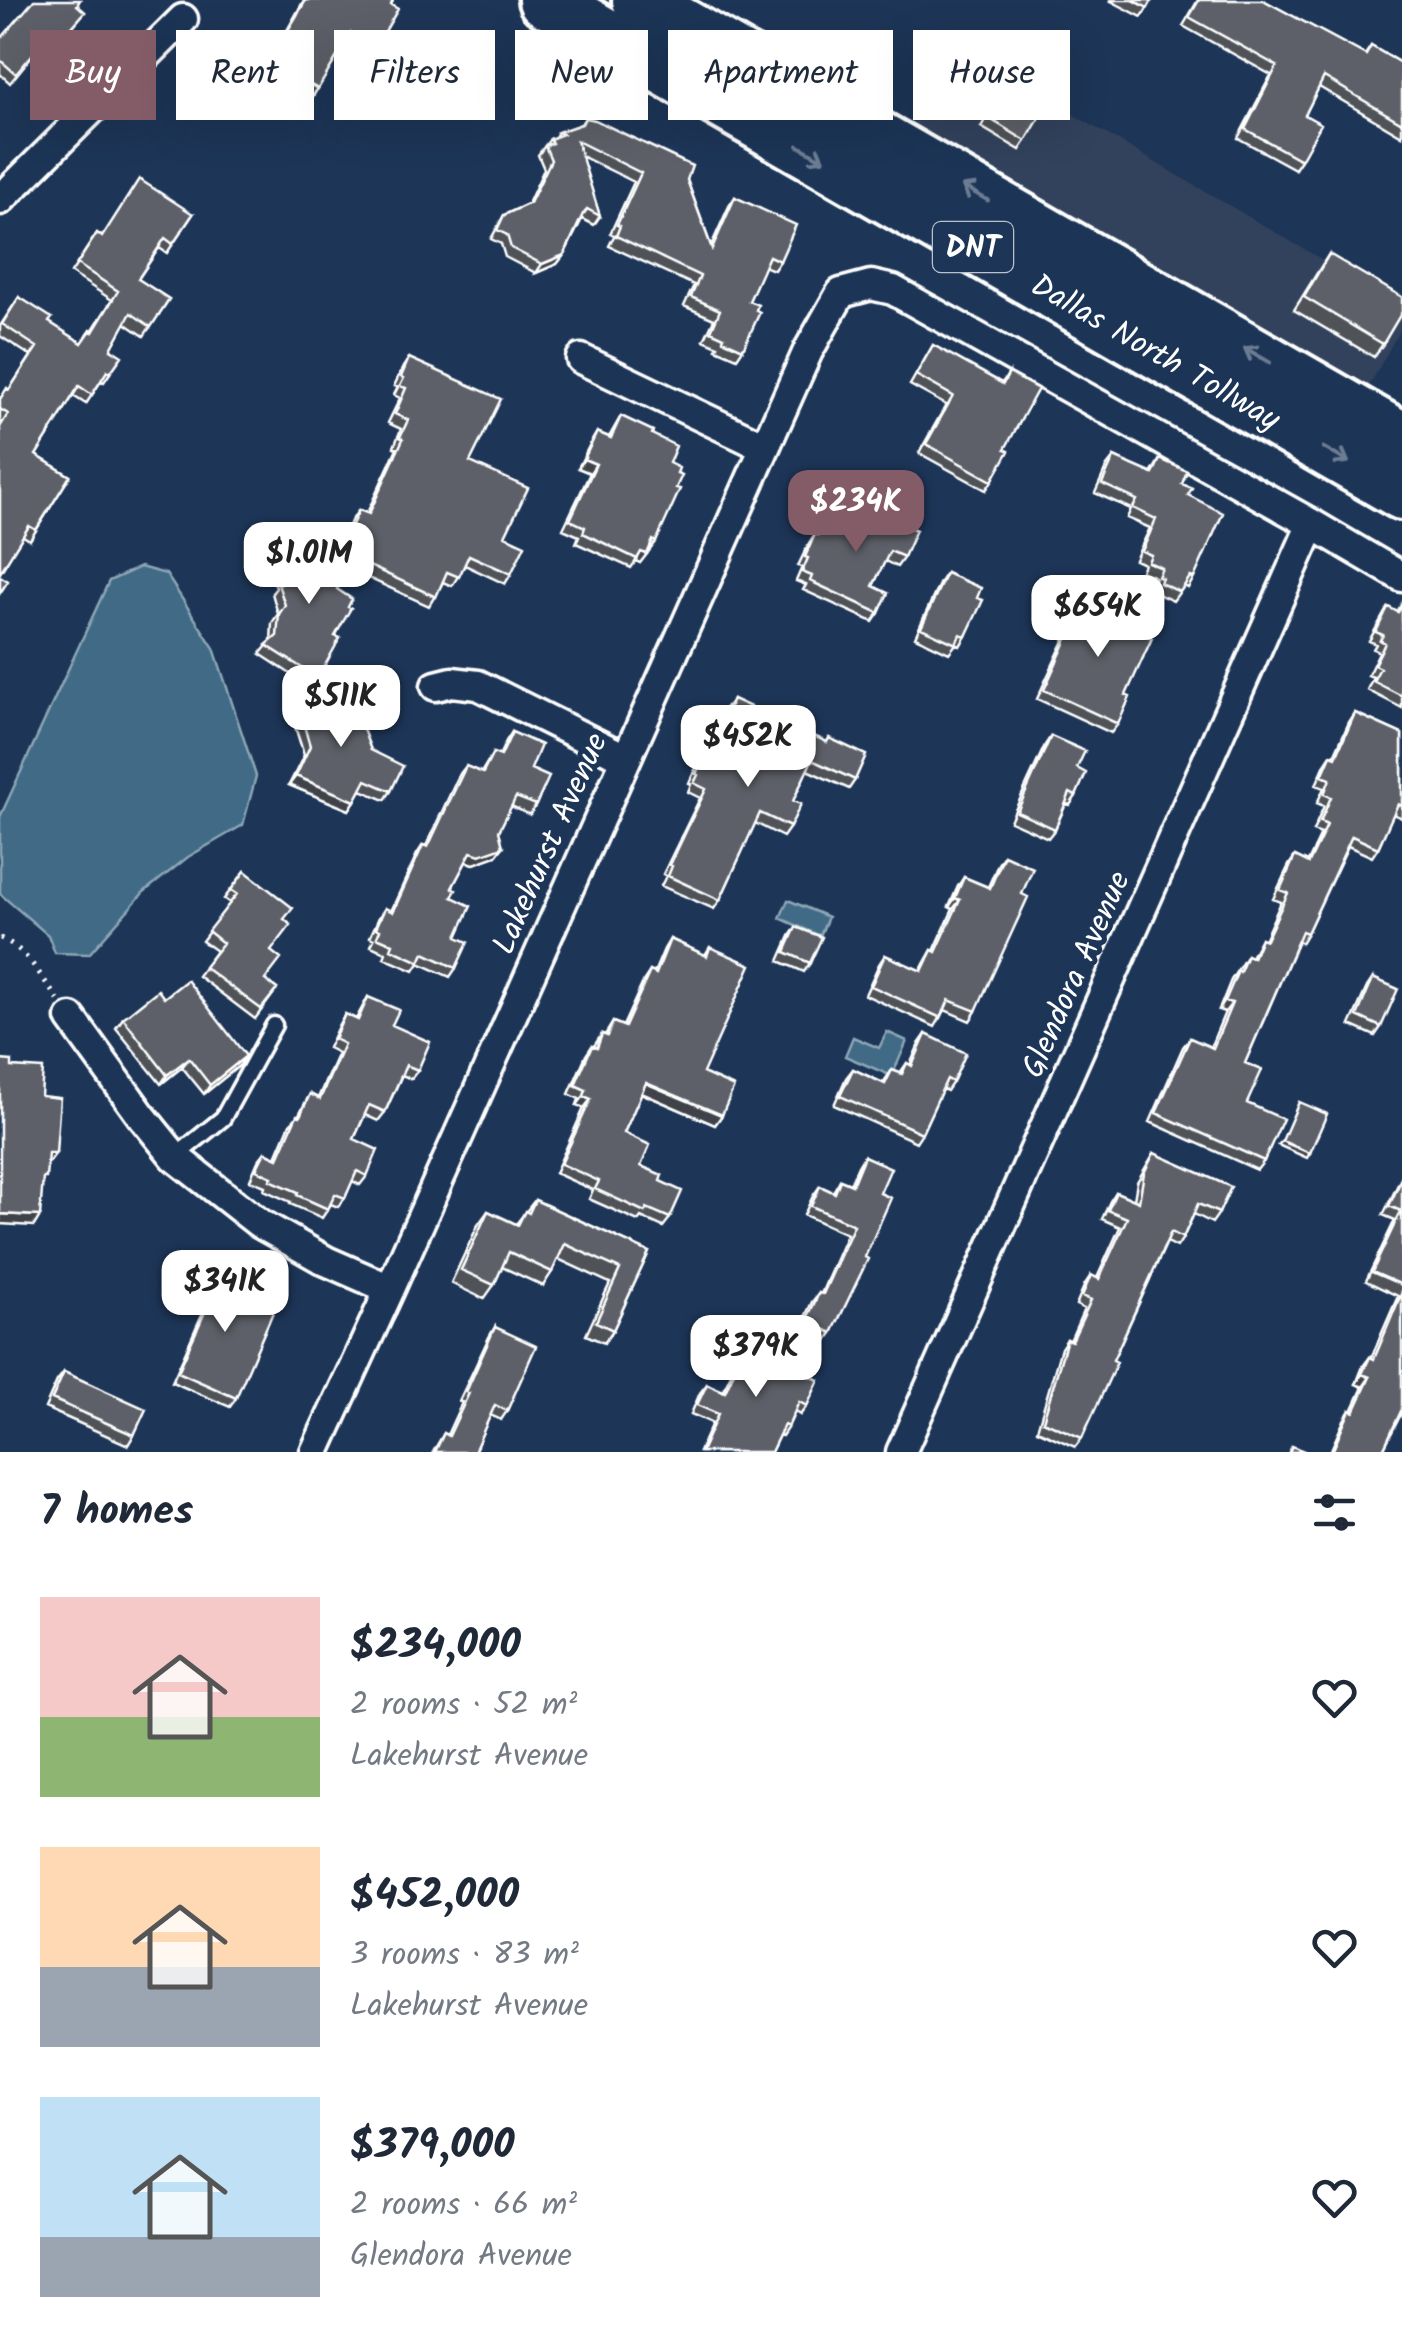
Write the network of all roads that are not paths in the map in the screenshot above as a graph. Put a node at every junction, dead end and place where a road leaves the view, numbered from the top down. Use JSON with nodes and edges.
{"nodes":[{"id":1,"x":544,"y":0,"type":"edge"},
{"id":2,"x":639,"y":0,"type":"edge"},
{"id":3,"x":183,"y":20,"type":"dead end"},
{"id":4,"x":0,"y":200,"type":"edge"},
{"id":5,"x":581,"y":358,"type":"dead end"},
{"id":6,"x":1402,"y":439,"type":"edge"},
{"id":7,"x":765,"y":448,"type":"junction"},
{"id":8,"x":1402,"y":493,"type":"edge"},
{"id":9,"x":1312,"y":524,"type":"junction"},
{"id":10,"x":1402,"y":577,"type":"edge"},
{"id":11,"x":436,"y":686,"type":"dead end"},
{"id":12,"x":625,"y":758,"type":"junction"},
{"id":13,"x":71,"y":1018,"type":"dead end"},
{"id":14,"x":274,"y":1025,"type":"dead end"},
{"id":15,"x":175,"y":1157,"type":"junction"},
{"id":16,"x":390,"y":1289,"type":"junction"},
{"id":17,"x":315,"y":1452,"type":"edge"},
{"id":18,"x":901,"y":1452,"type":"edge"}],
"edges":[{"from":1,"to":8,"type":"highway","name":"Dallas North Tollway","number":"DNT","one_way":true},
{"from":6,"to":2,"type":"highway","name":"Dallas North Tollway","number":"DNT","one_way":true},
{"from":3,"to":4,"type":"street"},
{"from":5,"to":7,"type":"street"},
{"from":7,"to":9,"type":"street","name":"Lakehurst Avenue"},
{"from":7,"to":12,"type":"street","name":"Lakehurst Avenue"},
{"from":9,"to":10,"type":"street"},
{"from":9,"to":18,"type":"street","name":"Glendora Avenue"},
{"from":11,"to":12,"type":"street"},
{"from":12,"to":16,"type":"street","name":"Lakehurst Avenue"},
{"from":13,"to":15,"type":"street"},
{"from":14,"to":15,"type":"lane"},
{"from":15,"to":16,"type":"street"},
{"from":16,"to":17,"type":"street","name":"Lakehurst Avenue"}]}
